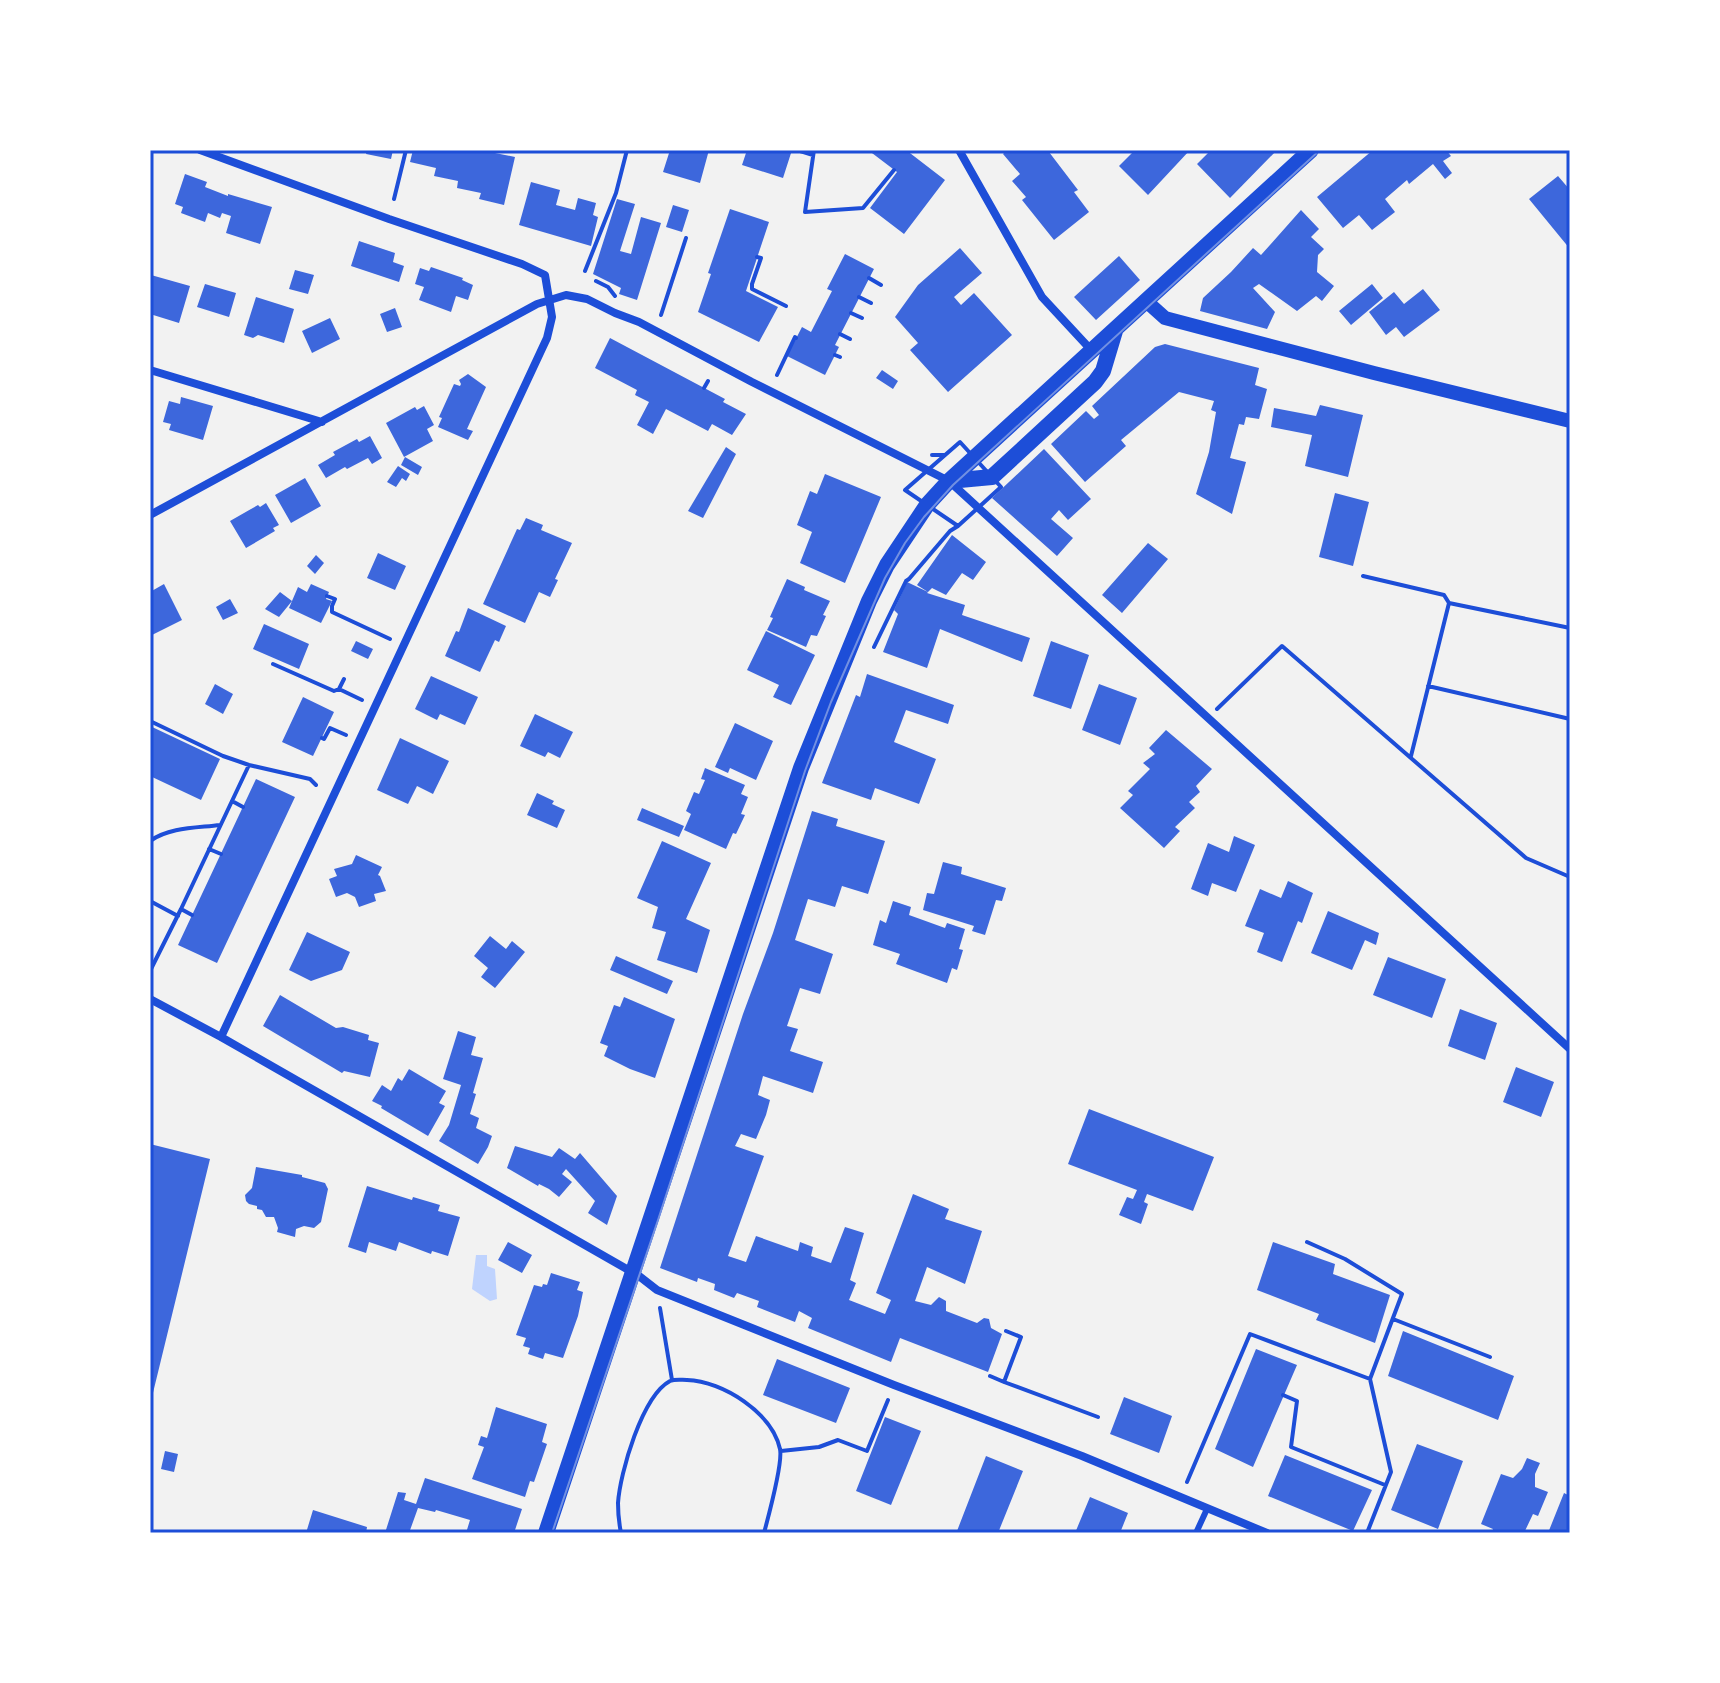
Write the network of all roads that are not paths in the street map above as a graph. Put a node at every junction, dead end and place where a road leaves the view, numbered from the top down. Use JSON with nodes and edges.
{"nodes":[{"id":1,"x":200,"y":150,"type":"edge"},
{"id":2,"x":959,"y":150,"type":"edge"},
{"id":3,"x":1311,"y":150,"type":"edge"},
{"id":4,"x":549,"y":300,"type":"junction"},
{"id":5,"x":1146,"y":301,"type":"junction"},
{"id":6,"x":1115,"y":329,"type":"junction"},
{"id":7,"x":1092,"y":350,"type":"junction"},
{"id":8,"x":1105,"y":364,"type":"junction"},
{"id":9,"x":150,"y":370,"type":"edge"},
{"id":10,"x":1570,"y":421,"type":"edge"},
{"id":11,"x":322,"y":422,"type":"junction"},
{"id":12,"x":949,"y":481,"type":"junction"},
{"id":13,"x":150,"y":515,"type":"edge"},
{"id":14,"x":150,"y":999,"type":"edge"},
{"id":15,"x":221,"y":1037,"type":"junction"},
{"id":16,"x":1570,"y":1049,"type":"edge"},
{"id":17,"x":633,"y":1273,"type":"junction"},
{"id":18,"x":1207,"y":1509,"type":"junction"},
{"id":19,"x":546,"y":1533,"type":"edge"},
{"id":20,"x":1196,"y":1533,"type":"edge"},
{"id":21,"x":1267,"y":1533,"type":"edge"}],
"edges":[{"from":1,"to":4,"type":"street"},
{"from":2,"to":7,"type":"street"},
{"from":3,"to":5,"type":"main road"},
{"from":4,"to":11,"type":"street"},
{"from":4,"to":12,"type":"street"},
{"from":4,"to":15,"type":"street"},
{"from":5,"to":6,"type":"main road"},
{"from":5,"to":10,"type":"street"},
{"from":6,"to":7,"type":"main road"},
{"from":6,"to":8,"type":"main road"},
{"from":7,"to":8,"type":"street"},
{"from":7,"to":12,"type":"main road"},
{"from":8,"to":12,"type":"main road"},
{"from":9,"to":11,"type":"street"},
{"from":11,"to":13,"type":"street"},
{"from":12,"to":16,"type":"street"},
{"from":12,"to":17,"type":"main road"},
{"from":14,"to":15,"type":"street"},
{"from":15,"to":17,"type":"street"},
{"from":17,"to":18,"type":"street"},
{"from":17,"to":19,"type":"main road"},
{"from":18,"to":20,"type":"lane"},
{"from":18,"to":21,"type":"street"}]}
